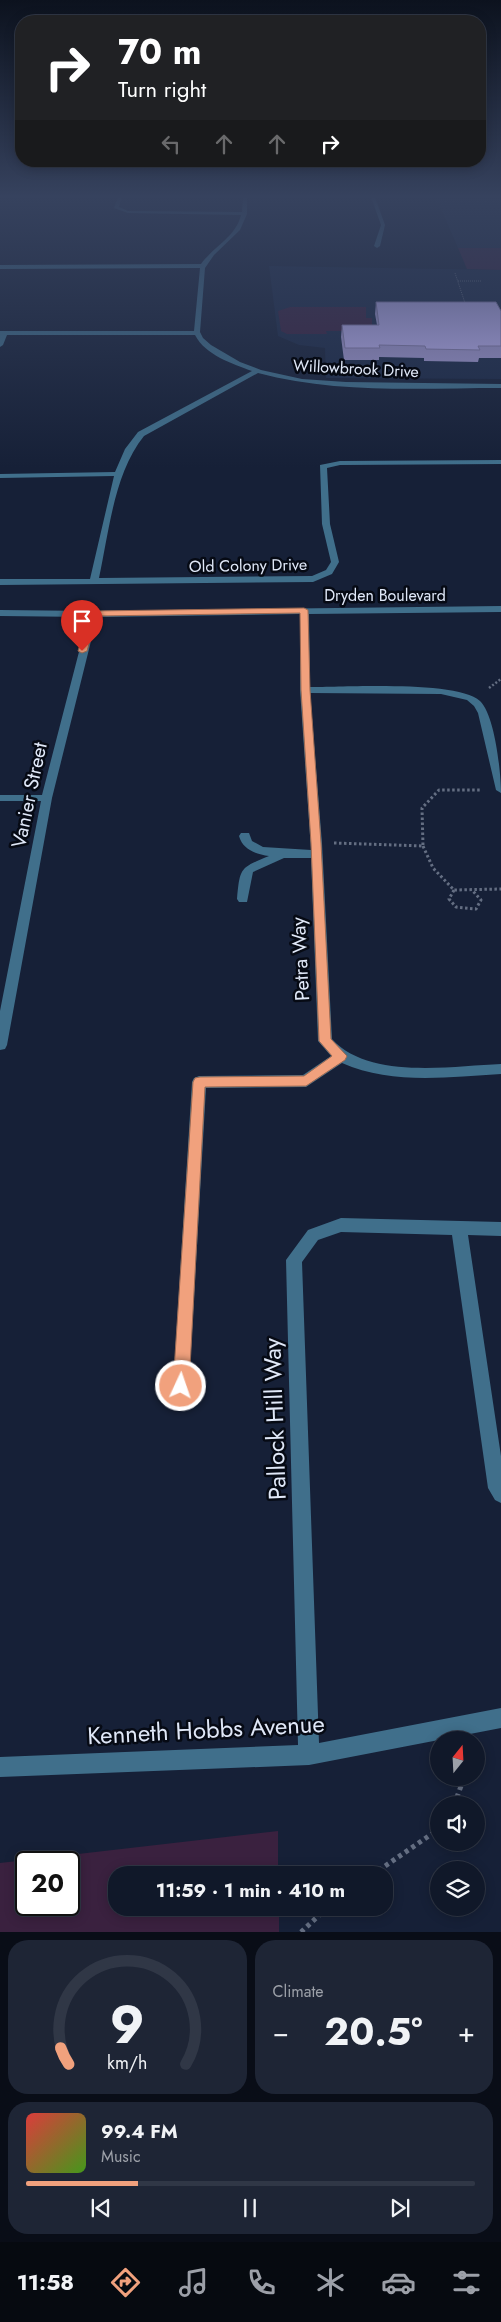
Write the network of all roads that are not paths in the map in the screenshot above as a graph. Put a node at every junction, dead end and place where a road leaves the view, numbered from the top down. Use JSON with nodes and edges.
{"nodes":[{"id":1,"x":200,"y":287,"type":"edge"},
{"id":2,"x":3,"y":333,"type":"edge"},
{"id":3,"x":197,"y":333,"type":"junction"},
{"id":4,"x":0,"y":345,"type":"edge"},
{"id":5,"x":256,"y":372,"type":"junction"},
{"id":6,"x":501,"y":386,"type":"edge"},
{"id":7,"x":501,"y":462,"type":"edge"},
{"id":8,"x":118,"y":474,"type":"junction"},
{"id":9,"x":0,"y":476,"type":"edge"},
{"id":10,"x":0,"y":582,"type":"edge"},
{"id":11,"x":94,"y":582,"type":"junction"},
{"id":12,"x":501,"y":609,"type":"edge"},
{"id":13,"x":304,"y":610,"type":"junction"},
{"id":14,"x":0,"y":613,"type":"edge"},
{"id":15,"x":94,"y":614,"type":"junction"},
{"id":16,"x":305,"y":690,"type":"junction"},
{"id":17,"x":501,"y":790,"type":"edge"},
{"id":18,"x":0,"y":798,"type":"edge"},
{"id":19,"x":47,"y":798,"type":"junction"},
{"id":20,"x":245,"y":836,"type":"dead end"},
{"id":21,"x":315,"y":848,"type":"junction"},
{"id":22,"x":283,"y":854,"type":"junction"},
{"id":23,"x":243,"y":899,"type":"dead end"},
{"id":24,"x":2,"y":1024,"type":"edge"},
{"id":25,"x":0,"y":1045,"type":"edge"},
{"id":26,"x":341,"y":1056,"type":"junction"},
{"id":27,"x":501,"y":1069,"type":"edge"},
{"id":28,"x":460,"y":1228,"type":"junction"},
{"id":29,"x":501,"y":1229,"type":"edge"},
{"id":30,"x":181,"y":1386,"type":"dead end"},
{"id":31,"x":501,"y":1494,"type":"edge"},
{"id":32,"x":501,"y":1718,"type":"edge"},
{"id":33,"x":309,"y":1755,"type":"junction"},
{"id":34,"x":0,"y":1766,"type":"edge"}],
"edges":[{"from":1,"to":3,"type":"street"},
{"from":2,"to":3,"type":"street"},
{"from":2,"to":4,"type":"street"},
{"from":3,"to":5,"type":"street","name":"Willowbrook Drive"},
{"from":5,"to":6,"type":"street","name":"Willowbrook Drive"},
{"from":5,"to":8,"type":"street"},
{"from":7,"to":11,"type":"street","name":"Old Colony Drive"},
{"from":8,"to":9,"type":"street"},
{"from":8,"to":11,"type":"street"},
{"from":10,"to":11,"type":"street","name":"Old Colony Drive"},
{"from":12,"to":13,"type":"street","name":"Dryden Boulevard"},
{"from":13,"to":15,"type":"street","name":"Dryden Boulevard"},
{"from":13,"to":16,"type":"street","name":"Petra Way"},
{"from":14,"to":15,"type":"street","name":"Dryden Boulevard"},
{"from":15,"to":19,"type":"street","name":"Vanier Street"},
{"from":16,"to":17,"type":"street"},
{"from":16,"to":21,"type":"street","name":"Petra Way"},
{"from":18,"to":19,"type":"street"},
{"from":19,"to":24,"type":"street","name":"Vanier Street"},
{"from":20,"to":22,"type":"street"},
{"from":21,"to":22,"type":"street"},
{"from":21,"to":26,"type":"street","name":"Petra Way"},
{"from":22,"to":23,"type":"street"},
{"from":24,"to":25,"type":"street","name":"Vanier Street"},
{"from":26,"to":27,"type":"street","name":"Petra Way"},
{"from":26,"to":30,"type":"street"},
{"from":28,"to":29,"type":"street","name":"Pallock Hill Way"},
{"from":28,"to":31,"type":"street"},
{"from":28,"to":33,"type":"street","name":"Pallock Hill Way"},
{"from":32,"to":33,"type":"street","name":"Kenneth Hobbs Avenue"},
{"from":33,"to":34,"type":"street","name":"Kenneth Hobbs Avenue"}]}
